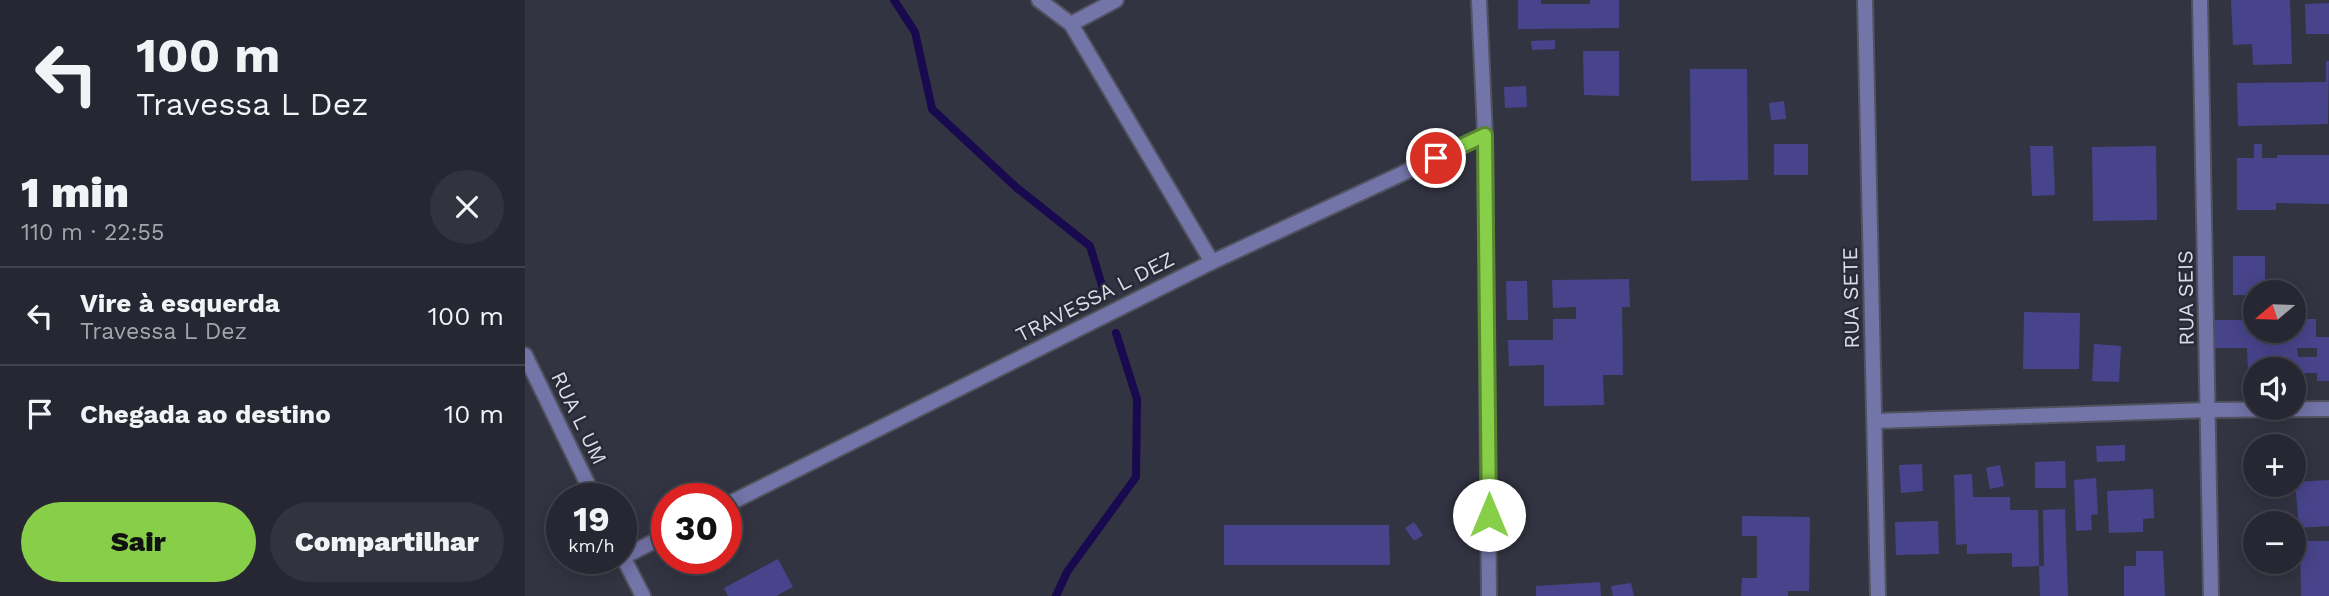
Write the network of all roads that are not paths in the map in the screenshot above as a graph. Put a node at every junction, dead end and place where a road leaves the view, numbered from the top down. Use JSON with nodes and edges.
{"nodes":[{"id":1,"x":1039,"y":0,"type":"edge"},
{"id":2,"x":1116,"y":0,"type":"edge"},
{"id":3,"x":1479,"y":0,"type":"edge"},
{"id":4,"x":1865,"y":0,"type":"edge"},
{"id":5,"x":2200,"y":0,"type":"edge"},
{"id":6,"x":1071,"y":24,"type":"junction"},
{"id":7,"x":1485,"y":135,"type":"junction"},
{"id":8,"x":1212,"y":262,"type":"junction"},
{"id":9,"x":525,"y":355,"type":"edge"},
{"id":10,"x":2329,"y":409,"type":"edge"},
{"id":11,"x":2209,"y":410,"type":"junction"},
{"id":12,"x":1875,"y":421,"type":"junction"},
{"id":13,"x":587,"y":483,"type":"edge"},
{"id":14,"x":742,"y":497,"type":"edge"},
{"id":15,"x":632,"y":574,"type":"edge"},
{"id":16,"x":643,"y":596,"type":"edge"},
{"id":17,"x":1489,"y":596,"type":"edge"},
{"id":18,"x":1878,"y":596,"type":"edge"},
{"id":19,"x":2211,"y":596,"type":"edge"}],
"edges":[{"from":1,"to":6,"type":"street"},
{"from":2,"to":6,"type":"street"},
{"from":3,"to":7,"type":"street"},
{"from":4,"to":12,"type":"street","name":"RUA SETE"},
{"from":5,"to":11,"type":"street","name":"RUA SEIS"},
{"from":6,"to":8,"type":"street"},
{"from":7,"to":8,"type":"street","name":"TRAVESSA L DEZ"},
{"from":7,"to":17,"type":"street"},
{"from":8,"to":14,"type":"street","name":"TRAVESSA L DEZ"},
{"from":9,"to":13,"type":"street","name":"RUA L UM"},
{"from":10,"to":11,"type":"street"},
{"from":11,"to":12,"type":"street"},
{"from":11,"to":19,"type":"street","name":"RUA SEIS"},
{"from":12,"to":18,"type":"street","name":"RUA SETE"},
{"from":15,"to":16,"type":"street"}]}
